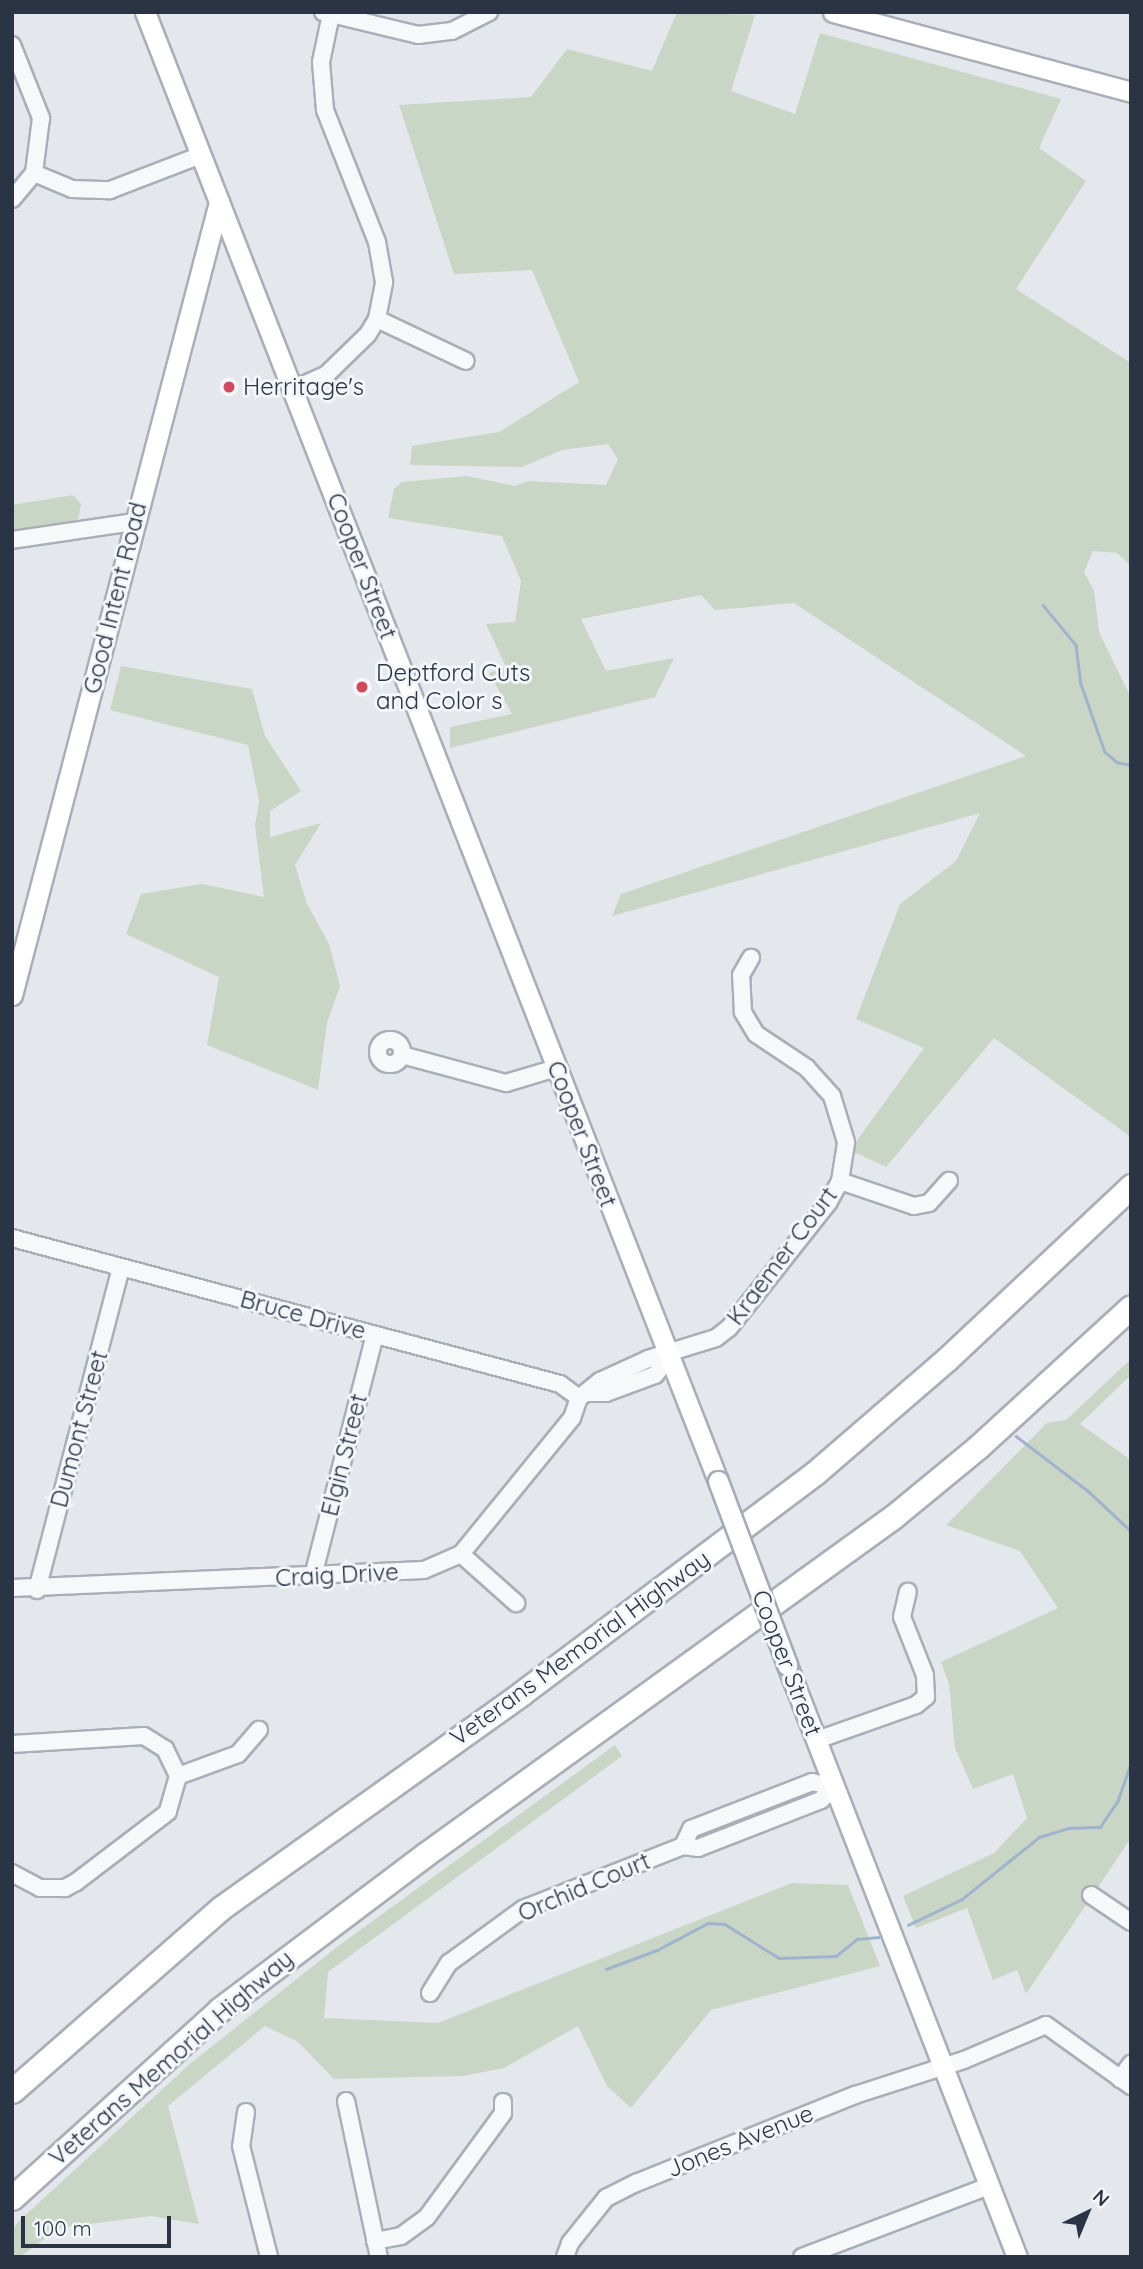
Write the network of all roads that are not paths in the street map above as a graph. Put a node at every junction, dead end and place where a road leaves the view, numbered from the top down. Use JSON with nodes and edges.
{"nodes":[{"id":1,"x":145,"y":12,"type":"edge"},
{"id":2,"x":489,"y":12,"type":"edge"},
{"id":3,"x":327,"y":13,"type":"edge"},
{"id":4,"x":837,"y":13,"type":"edge"},
{"id":5,"x":12,"y":45,"type":"edge"},
{"id":6,"x":1131,"y":92,"type":"edge"},
{"id":7,"x":201,"y":155,"type":"junction"},
{"id":8,"x":34,"y":173,"type":"junction"},
{"id":9,"x":12,"y":199,"type":"edge"},
{"id":10,"x":219,"y":202,"type":"junction"},
{"id":11,"x":377,"y":319,"type":"junction"},
{"id":12,"x":466,"y":361,"type":"dead end"},
{"id":13,"x":294,"y":389,"type":"junction"},
{"id":14,"x":134,"y":522,"type":"junction"},
{"id":15,"x":12,"y":540,"type":"edge"},
{"id":16,"x":751,"y":958,"type":"dead end"},
{"id":17,"x":12,"y":995,"type":"edge"},
{"id":18,"x":402,"y":1055,"type":"dead end"},
{"id":19,"x":556,"y":1068,"type":"junction"},
{"id":20,"x":840,"y":1181,"type":"junction"},
{"id":21,"x":949,"y":1181,"type":"dead end"},
{"id":22,"x":1131,"y":1186,"type":"edge"},
{"id":23,"x":12,"y":1238,"type":"edge"},
{"id":24,"x":121,"y":1268,"type":"junction"},
{"id":25,"x":1131,"y":1307,"type":"edge"},
{"id":26,"x":375,"y":1335,"type":"junction"},
{"id":27,"x":670,"y":1356,"type":"junction"},
{"id":28,"x":584,"y":1395,"type":"junction"},
{"id":29,"x":461,"y":1554,"type":"junction"},
{"id":30,"x":313,"y":1576,"type":"junction"},
{"id":31,"x":12,"y":1588,"type":"edge"},
{"id":32,"x":37,"y":1590,"type":"junction"},
{"id":33,"x":908,"y":1592,"type":"dead end"},
{"id":34,"x":516,"y":1603,"type":"dead end"},
{"id":35,"x":258,"y":1730,"type":"dead end"},
{"id":36,"x":817,"y":1740,"type":"junction"},
{"id":37,"x":12,"y":1744,"type":"edge"},
{"id":38,"x":178,"y":1776,"type":"junction"},
{"id":39,"x":834,"y":1787,"type":"junction"},
{"id":40,"x":12,"y":1873,"type":"edge"},
{"id":41,"x":1091,"y":1895,"type":"dead end"},
{"id":42,"x":1131,"y":1922,"type":"edge"},
{"id":43,"x":430,"y":1993,"type":"dead end"},
{"id":44,"x":943,"y":2064,"type":"junction"},
{"id":45,"x":1131,"y":2064,"type":"edge"},
{"id":46,"x":1125,"y":2083,"type":"edge"},
{"id":47,"x":12,"y":2091,"type":"edge"},
{"id":48,"x":346,"y":2101,"type":"dead end"},
{"id":49,"x":503,"y":2102,"type":"dead end"},
{"id":50,"x":246,"y":2112,"type":"dead end"},
{"id":51,"x":989,"y":2186,"type":"junction"},
{"id":52,"x":12,"y":2198,"type":"edge"},
{"id":53,"x":377,"y":2249,"type":"edge"},
{"id":54,"x":269,"y":2257,"type":"edge"},
{"id":55,"x":565,"y":2257,"type":"edge"},
{"id":56,"x":802,"y":2257,"type":"edge"},
{"id":57,"x":1017,"y":2257,"type":"edge"}],
"edges":[{"from":1,"to":7,"type":"main road","name":"Cooper Street"},
{"from":2,"to":3,"type":"street"},
{"from":3,"to":11,"type":"street"},
{"from":4,"to":6,"type":"main road"},
{"from":5,"to":8,"type":"street"},
{"from":7,"to":8,"type":"street"},
{"from":7,"to":10,"type":"main road","name":"Cooper Street"},
{"from":8,"to":9,"type":"street"},
{"from":10,"to":13,"type":"main road","name":"Cooper Street"},
{"from":10,"to":14,"type":"main road","name":"Good Intent Road"},
{"from":11,"to":12,"type":"street"},
{"from":11,"to":13,"type":"street"},
{"from":13,"to":19,"type":"main road","name":"Cooper Street"},
{"from":14,"to":15,"type":"street"},
{"from":14,"to":17,"type":"main road","name":"Good Intent Road"},
{"from":16,"to":20,"type":"street","name":"Kraemer Court"},
{"from":18,"to":19,"type":"street"},
{"from":19,"to":27,"type":"main road","name":"Cooper Street"},
{"from":20,"to":21,"type":"street"},
{"from":20,"to":27,"type":"street","name":"Kraemer Court"},
{"from":22,"to":47,"type":"highway","name":"Veterans Memorial Highway"},
{"from":23,"to":24,"type":"street","name":"Bruce Drive"},
{"from":24,"to":26,"type":"street","name":"Bruce Drive"},
{"from":24,"to":32,"type":"street","name":"Dumont Street"},
{"from":25,"to":52,"type":"highway","name":"Veterans Memorial Highway"},
{"from":26,"to":28,"type":"street","name":"Bruce Drive"},
{"from":26,"to":30,"type":"street","name":"Elgin Street"},
{"from":27,"to":28,"type":"street"},
{"from":27,"to":36,"type":"main road","name":"Cooper Street","bridge":true},
{"from":28,"to":29,"type":"street"},
{"from":29,"to":30,"type":"street","name":"Craig Drive"},
{"from":29,"to":34,"type":"street"},
{"from":30,"to":32,"type":"street","name":"Craig Drive"},
{"from":31,"to":32,"type":"street","name":"Craig Drive"},
{"from":33,"to":36,"type":"street"},
{"from":35,"to":38,"type":"street"},
{"from":36,"to":39,"type":"main road","name":"Cooper Street"},
{"from":37,"to":38,"type":"street"},
{"from":38,"to":40,"type":"street"},
{"from":39,"to":43,"type":"street","name":"Orchid Court"},
{"from":39,"to":44,"type":"main road","name":"Cooper Street"},
{"from":41,"to":42,"type":"street"},
{"from":44,"to":46,"type":"street","name":"Jones Avenue"},
{"from":44,"to":51,"type":"main road","name":"Cooper Street"},
{"from":44,"to":55,"type":"street","name":"Jones Avenue"},
{"from":45,"to":46,"type":"street"},
{"from":48,"to":53,"type":"street"},
{"from":49,"to":53,"type":"street"},
{"from":50,"to":54,"type":"street"},
{"from":51,"to":56,"type":"street"},
{"from":51,"to":57,"type":"main road","name":"Cooper Street"}]}
